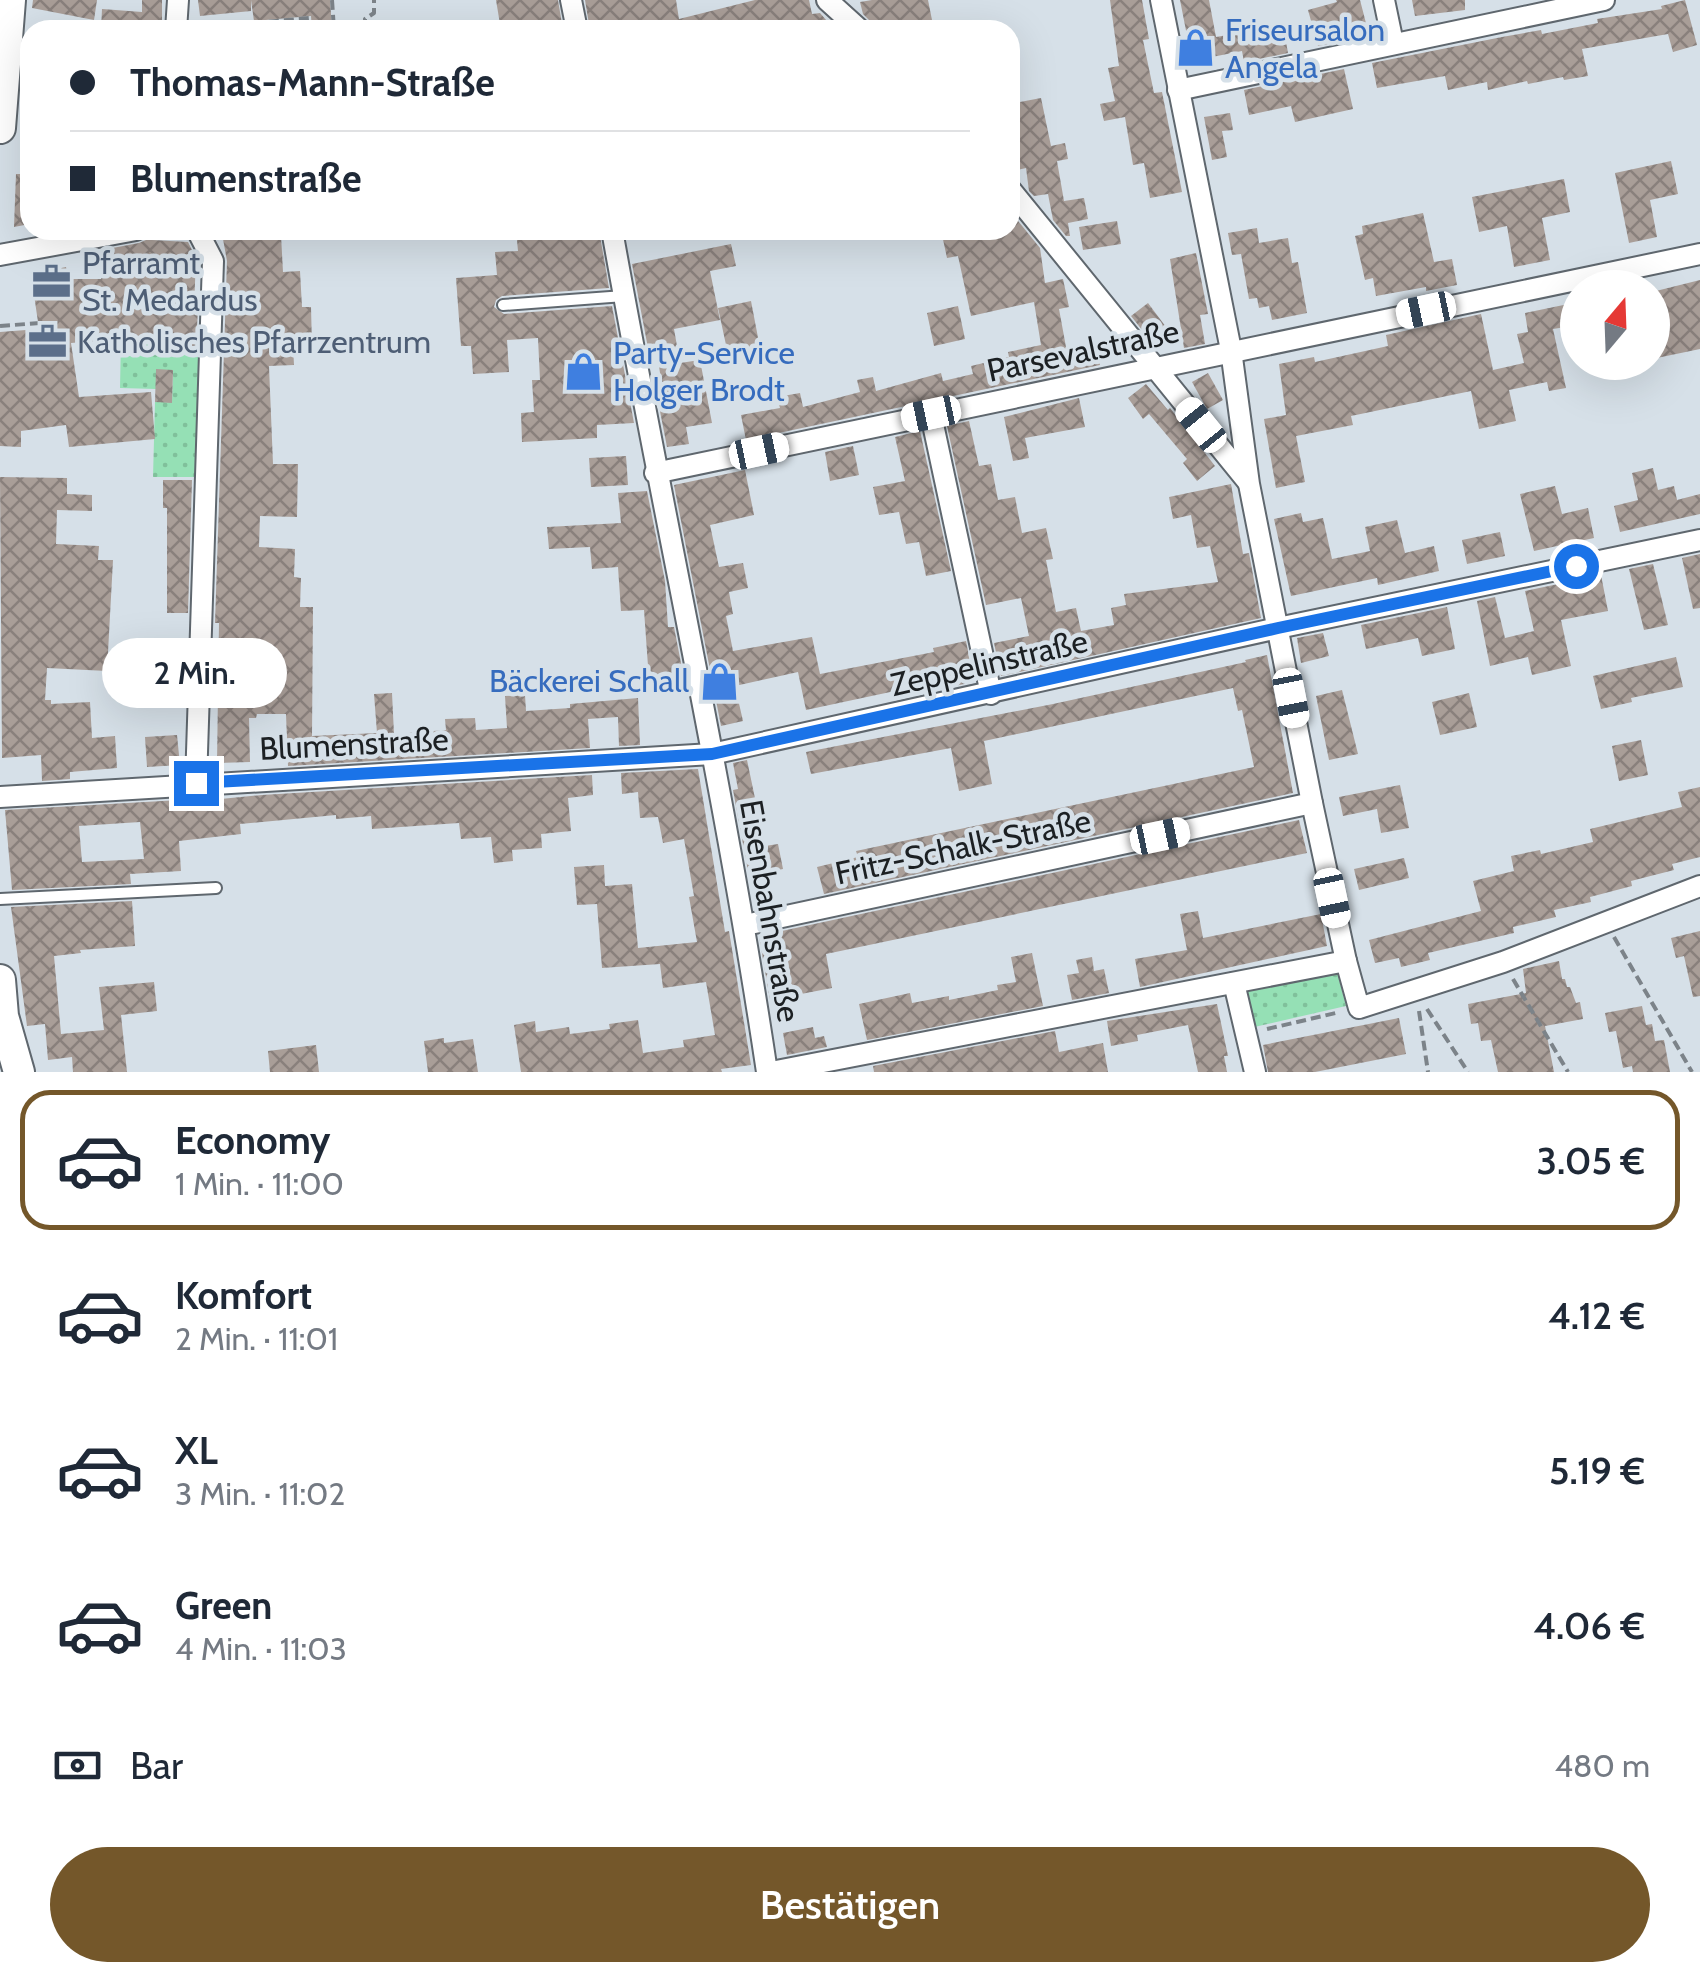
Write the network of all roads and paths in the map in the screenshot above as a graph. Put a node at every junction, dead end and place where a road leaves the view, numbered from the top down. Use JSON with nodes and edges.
{"nodes":[{"id":1,"x":10,"y":0,"type":"edge"},
{"id":2,"x":827,"y":0,"type":"edge"},
{"id":3,"x":1161,"y":0,"type":"edge"},
{"id":4,"x":1384,"y":0,"type":"edge"},
{"id":5,"x":1604,"y":0,"type":"edge"},
{"id":6,"x":849,"y":20,"type":"edge"},
{"id":7,"x":1393,"y":43,"type":"junction"},
{"id":8,"x":3,"y":73,"type":"edge"},
{"id":9,"x":1178,"y":90,"type":"junction"},
{"id":10,"x":0,"y":128,"type":"edge"},
{"id":11,"x":1020,"y":201,"type":"edge"},
{"id":12,"x":79,"y":240,"type":"edge"},
{"id":13,"x":202,"y":240,"type":"edge"},
{"id":14,"x":614,"y":240,"type":"edge"},
{"id":15,"x":0,"y":254,"type":"edge"},
{"id":16,"x":1700,"y":254,"type":"edge"},
{"id":17,"x":624,"y":296,"type":"junction"},
{"id":18,"x":503,"y":305,"type":"dead end"},
{"id":19,"x":0,"y":326,"type":"edge"},
{"id":20,"x":41,"y":329,"type":"dead end"},
{"id":21,"x":1231,"y":350,"type":"junction"},
{"id":22,"x":1153,"y":366,"type":"junction"},
{"id":23,"x":931,"y":414,"type":"junction"},
{"id":24,"x":656,"y":473,"type":"junction"},
{"id":25,"x":1249,"y":484,"type":"junction"},
{"id":26,"x":1700,"y":540,"type":"edge"},
{"id":27,"x":1278,"y":628,"type":"junction"},
{"id":28,"x":991,"y":694,"type":"junction"},
{"id":29,"x":712,"y":754,"type":"junction"},
{"id":30,"x":196,"y":783,"type":"junction"},
{"id":31,"x":0,"y":797,"type":"edge"},
{"id":32,"x":1312,"y":803,"type":"junction"},
{"id":33,"x":1700,"y":886,"type":"edge"},
{"id":34,"x":216,"y":888,"type":"dead end"},
{"id":35,"x":0,"y":898,"type":"edge"},
{"id":36,"x":1606,"y":924,"type":"junction"},
{"id":37,"x":745,"y":925,"type":"junction"},
{"id":38,"x":1346,"y":961,"type":"junction"},
{"id":39,"x":1502,"y":962,"type":"junction"},
{"id":40,"x":0,"y":980,"type":"edge"},
{"id":41,"x":1234,"y":983,"type":"junction"},
{"id":42,"x":1416,"y":992,"type":"junction"},
{"id":43,"x":1360,"y":1008,"type":"junction"},
{"id":44,"x":1246,"y":1034,"type":"junction"},
{"id":45,"x":19,"y":1072,"type":"edge"},
{"id":46,"x":769,"y":1072,"type":"edge"},
{"id":47,"x":1255,"y":1072,"type":"edge"},
{"id":48,"x":1428,"y":1072,"type":"edge"},
{"id":49,"x":1468,"y":1072,"type":"edge"},
{"id":50,"x":1568,"y":1072,"type":"edge"},
{"id":51,"x":1692,"y":1072,"type":"edge"}],
"edges":[{"from":1,"to":8,"type":"main road"},
{"from":2,"to":6,"type":"street"},
{"from":3,"to":9,"type":"street"},
{"from":4,"to":7,"type":"street"},
{"from":5,"to":7,"type":"street"},
{"from":7,"to":9,"type":"street"},
{"from":8,"to":10,"type":"main road"},
{"from":9,"to":21,"type":"street"},
{"from":11,"to":22,"type":"street"},
{"from":12,"to":15,"type":"street"},
{"from":13,"to":30,"type":"street"},
{"from":14,"to":17,"type":"street","name":"Eisenbahnstraße"},
{"from":16,"to":21,"type":"street","name":"Parsevalstraße"},
{"from":17,"to":18,"type":"lane"},
{"from":17,"to":24,"type":"street","name":"Eisenbahnstraße"},
{"from":19,"to":20,"type":"path"},
{"from":21,"to":22,"type":"street","name":"Parsevalstraße"},
{"from":21,"to":25,"type":"street"},
{"from":22,"to":23,"type":"street","name":"Parsevalstraße"},
{"from":22,"to":25,"type":"street"},
{"from":23,"to":24,"type":"street","name":"Parsevalstraße"},
{"from":23,"to":28,"type":"street"},
{"from":24,"to":29,"type":"street","name":"Eisenbahnstraße"},
{"from":25,"to":27,"type":"street"},
{"from":26,"to":27,"type":"street","name":"Zeppelinstraße"},
{"from":27,"to":28,"type":"street","name":"Zeppelinstraße"},
{"from":27,"to":32,"type":"street"},
{"from":28,"to":29,"type":"street","name":"Zeppelinstraße"},
{"from":29,"to":30,"type":"street","name":"Blumenstraße"},
{"from":29,"to":37,"type":"street","name":"Eisenbahnstraße"},
{"from":30,"to":31,"type":"street","name":"Blumenstraße"},
{"from":32,"to":37,"type":"street","name":"Fritz-Schalk-Straße"},
{"from":32,"to":38,"type":"street"},
{"from":33,"to":36,"type":"street"},
{"from":34,"to":35,"type":"lane"},
{"from":36,"to":39,"type":"street"},
{"from":36,"to":51,"type":"path"},
{"from":37,"to":46,"type":"street","name":"Eisenbahnstraße"},
{"from":38,"to":41,"type":"street"},
{"from":38,"to":43,"type":"street"},
{"from":39,"to":42,"type":"street"},
{"from":39,"to":50,"type":"path"},
{"from":40,"to":45,"type":"main road"},
{"from":41,"to":44,"type":"street"},
{"from":41,"to":46,"type":"street"},
{"from":42,"to":43,"type":"street"},
{"from":42,"to":48,"type":"path"},
{"from":42,"to":49,"type":"path"},
{"from":43,"to":44,"type":"path"},
{"from":44,"to":47,"type":"street"}]}
